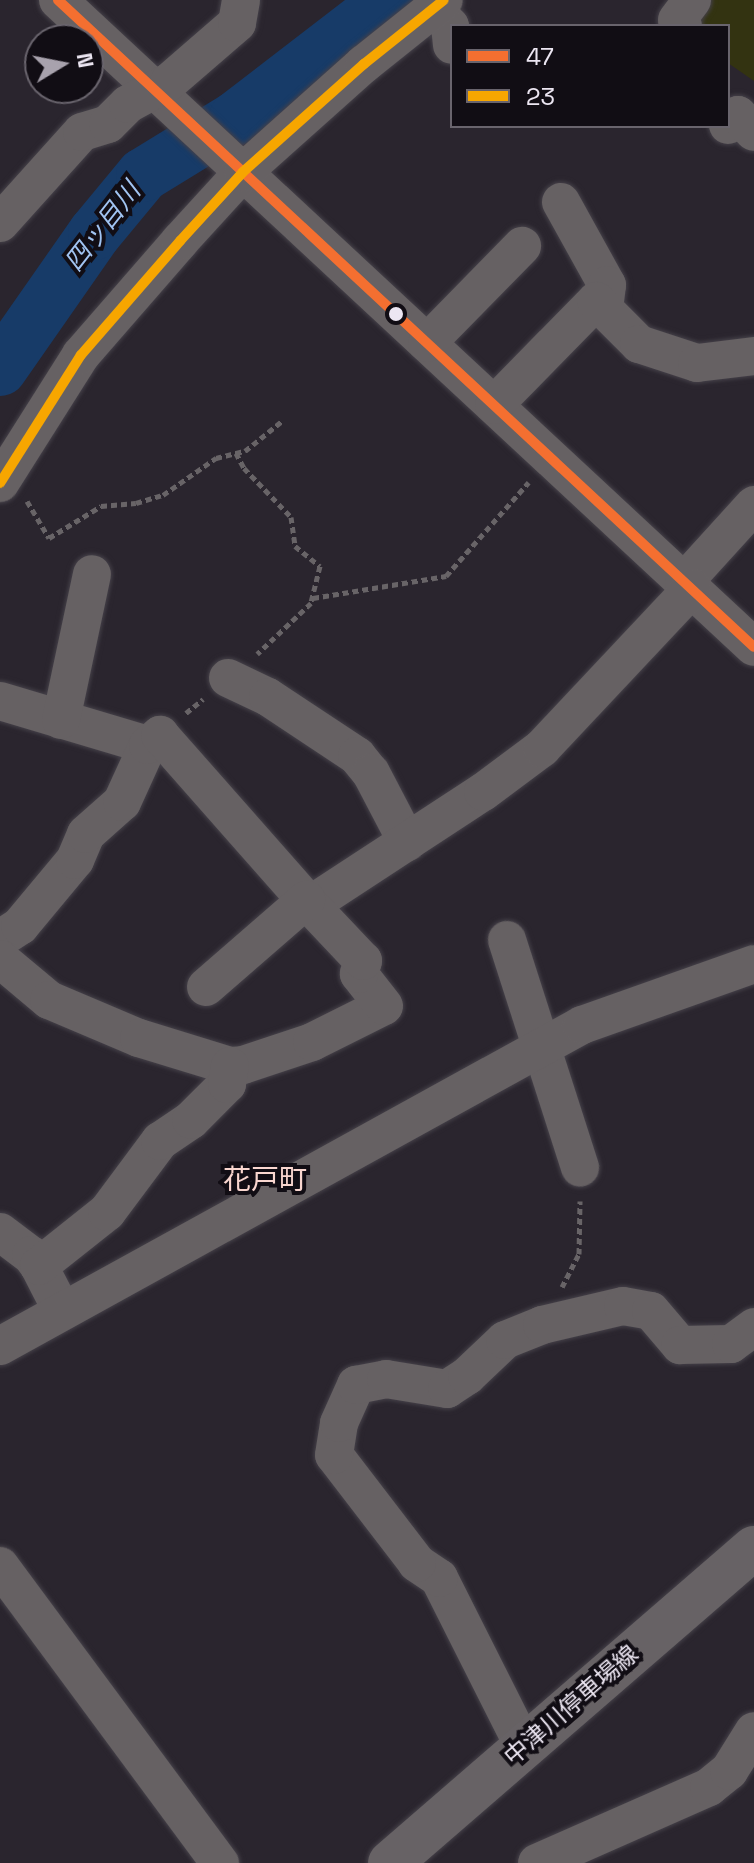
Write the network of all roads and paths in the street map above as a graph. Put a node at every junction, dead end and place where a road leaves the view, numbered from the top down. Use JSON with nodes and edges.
{"nodes":[{"id":1,"x":58,"y":0,"type":"edge"},
{"id":2,"x":241,"y":0,"type":"edge"},
{"id":3,"x":692,"y":0,"type":"edge"},
{"id":4,"x":439,"y":4,"type":"edge"},
{"id":5,"x":681,"y":24,"type":"edge"},
{"id":6,"x":450,"y":26,"type":"edge"},
{"id":7,"x":162,"y":96,"type":"junction"},
{"id":8,"x":730,"y":122,"type":"edge"},
{"id":9,"x":754,"y":132,"type":"edge"},
{"id":10,"x":235,"y":164,"type":"junction"},
{"id":11,"x":561,"y":202,"type":"dead end"},
{"id":12,"x":0,"y":223,"type":"edge"},
{"id":13,"x":522,"y":246,"type":"dead end"},
{"id":14,"x":604,"y":309,"type":"junction"},
{"id":15,"x":427,"y":343,"type":"junction"},
{"id":16,"x":754,"y":356,"type":"edge"},
{"id":17,"x":494,"y":405,"type":"junction"},
{"id":18,"x":282,"y":421,"type":"dead end"},
{"id":19,"x":236,"y":453,"type":"junction"},
{"id":20,"x":551,"y":458,"type":"junction"},
{"id":21,"x":4,"y":476,"type":"edge"},
{"id":22,"x":754,"y":505,"type":"edge"},
{"id":23,"x":92,"y":574,"type":"dead end"},
{"id":24,"x":688,"y":585,"type":"junction"},
{"id":25,"x":313,"y":598,"type":"junction"},
{"id":26,"x":754,"y":647,"type":"edge"},
{"id":27,"x":228,"y":678,"type":"junction"},
{"id":28,"x":0,"y":701,"type":"edge"},
{"id":29,"x":61,"y":720,"type":"junction"},
{"id":30,"x":154,"y":740,"type":"junction"},
{"id":31,"x":407,"y":842,"type":"junction"},
{"id":32,"x":308,"y":902,"type":"junction"},
{"id":33,"x":0,"y":939,"type":"edge"},
{"id":34,"x":507,"y":940,"type":"dead end"},
{"id":35,"x":0,"y":959,"type":"edge"},
{"id":36,"x":754,"y":964,"type":"edge"},
{"id":37,"x":206,"y":987,"type":"dead end"},
{"id":38,"x":541,"y":1048,"type":"junction"},
{"id":39,"x":230,"y":1066,"type":"junction"},
{"id":40,"x":580,"y":1168,"type":"joint"},
{"id":41,"x":0,"y":1232,"type":"edge"},
{"id":42,"x":39,"y":1266,"type":"junction"},
{"id":43,"x":62,"y":1311,"type":"junction"},
{"id":44,"x":542,"y":1325,"type":"junction"},
{"id":45,"x":754,"y":1327,"type":"edge"},
{"id":46,"x":0,"y":1346,"type":"edge"},
{"id":47,"x":754,"y":1548,"type":"edge"},
{"id":48,"x":0,"y":1566,"type":"edge"},
{"id":49,"x":754,"y":1731,"type":"edge"},
{"id":50,"x":523,"y":1745,"type":"junction"},
{"id":51,"x":411,"y":1856,"type":"edge"},
{"id":52,"x":220,"y":1863,"type":"edge"},
{"id":53,"x":537,"y":1863,"type":"edge"}],
"edges":[{"from":1,"to":7,"type":"street"},
{"from":2,"to":7,"type":"street"},
{"from":3,"to":5,"type":"street"},
{"from":4,"to":6,"type":"street"},
{"from":4,"to":10,"type":"street"},
{"from":7,"to":10,"type":"street"},
{"from":7,"to":12,"type":"street"},
{"from":8,"to":9,"type":"street"},
{"from":10,"to":15,"type":"street"},
{"from":10,"to":21,"type":"street"},
{"from":11,"to":14,"type":"street"},
{"from":13,"to":15,"type":"street"},
{"from":14,"to":16,"type":"street"},
{"from":14,"to":17,"type":"street"},
{"from":15,"to":17,"type":"street"},
{"from":17,"to":20,"type":"street"},
{"from":18,"to":19,"type":"path"},
{"from":19,"to":21,"type":"path"},
{"from":19,"to":25,"type":"path"},
{"from":20,"to":24,"type":"street"},
{"from":20,"to":25,"type":"path"},
{"from":22,"to":24,"type":"street"},
{"from":23,"to":29,"type":"street"},
{"from":24,"to":26,"type":"street"},
{"from":24,"to":31,"type":"street"},
{"from":25,"to":27,"type":"path"},
{"from":27,"to":30,"type":"path"},
{"from":27,"to":31,"type":"street"},
{"from":28,"to":29,"type":"street"},
{"from":29,"to":30,"type":"street"},
{"from":30,"to":32,"type":"street"},
{"from":30,"to":33,"type":"street"},
{"from":31,"to":32,"type":"street"},
{"from":32,"to":37,"type":"street"},
{"from":32,"to":39,"type":"street"},
{"from":34,"to":38,"type":"street"},
{"from":35,"to":39,"type":"street"},
{"from":36,"to":38,"type":"street"},
{"from":38,"to":40,"type":"street"},
{"from":38,"to":43,"type":"street"},
{"from":39,"to":42,"type":"street"},
{"from":40,"to":44,"type":"path"},
{"from":41,"to":42,"type":"street"},
{"from":42,"to":43,"type":"street"},
{"from":43,"to":46,"type":"street"},
{"from":44,"to":45,"type":"street"},
{"from":44,"to":50,"type":"street"},
{"from":47,"to":50,"type":"main road","name":"中津川停車場線"},
{"from":48,"to":52,"type":"street"},
{"from":49,"to":53,"type":"street"},
{"from":50,"to":51,"type":"main road","name":"中津川停車場線"}]}
